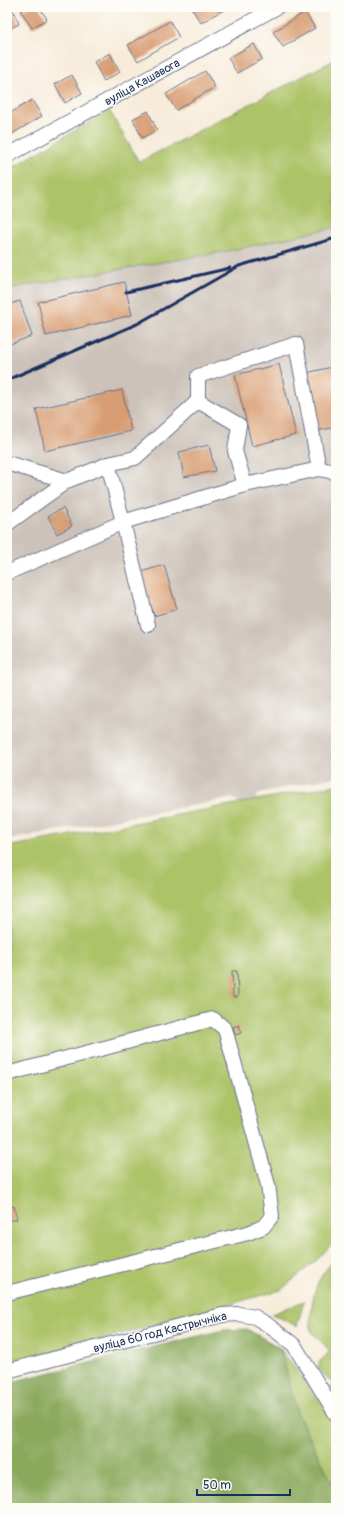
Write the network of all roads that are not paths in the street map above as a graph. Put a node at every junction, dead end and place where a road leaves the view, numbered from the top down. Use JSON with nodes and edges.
{"nodes":[{"id":1,"x":277,"y":7,"type":"edge"},
{"id":2,"x":7,"y":156,"type":"edge"},
{"id":3,"x":198,"y":401,"type":"junction"},
{"id":4,"x":7,"y":463,"type":"edge"},
{"id":5,"x":108,"y":464,"type":"junction"},
{"id":6,"x":319,"y":469,"type":"junction"},
{"id":7,"x":336,"y":472,"type":"edge"},
{"id":8,"x":67,"y":481,"type":"junction"},
{"id":9,"x":245,"y":485,"type":"junction"},
{"id":10,"x":123,"y":522,"type":"junction"},
{"id":11,"x":7,"y":524,"type":"edge"},
{"id":12,"x":7,"y":573,"type":"edge"},
{"id":13,"x":148,"y":625,"type":"dead end"},
{"id":14,"x":7,"y":1074,"type":"edge"},
{"id":15,"x":7,"y":1293,"type":"edge"},
{"id":16,"x":7,"y":1371,"type":"edge"},
{"id":17,"x":336,"y":1414,"type":"edge"}],
"edges":[{"from":1,"to":2,"type":"street","name":"вуліца Кашавога"},
{"from":3,"to":5,"type":"street"},
{"from":3,"to":6,"type":"street"},
{"from":3,"to":9,"type":"street"},
{"from":4,"to":8,"type":"street"},
{"from":5,"to":8,"type":"street"},
{"from":5,"to":10,"type":"street"},
{"from":6,"to":7,"type":"street"},
{"from":6,"to":9,"type":"street"},
{"from":8,"to":11,"type":"street"},
{"from":9,"to":10,"type":"street"},
{"from":10,"to":12,"type":"street"},
{"from":10,"to":13,"type":"street"},
{"from":14,"to":15,"type":"street"},
{"from":16,"to":17,"type":"street","name":"вуліца 60 год Кастрычніка"}]}
